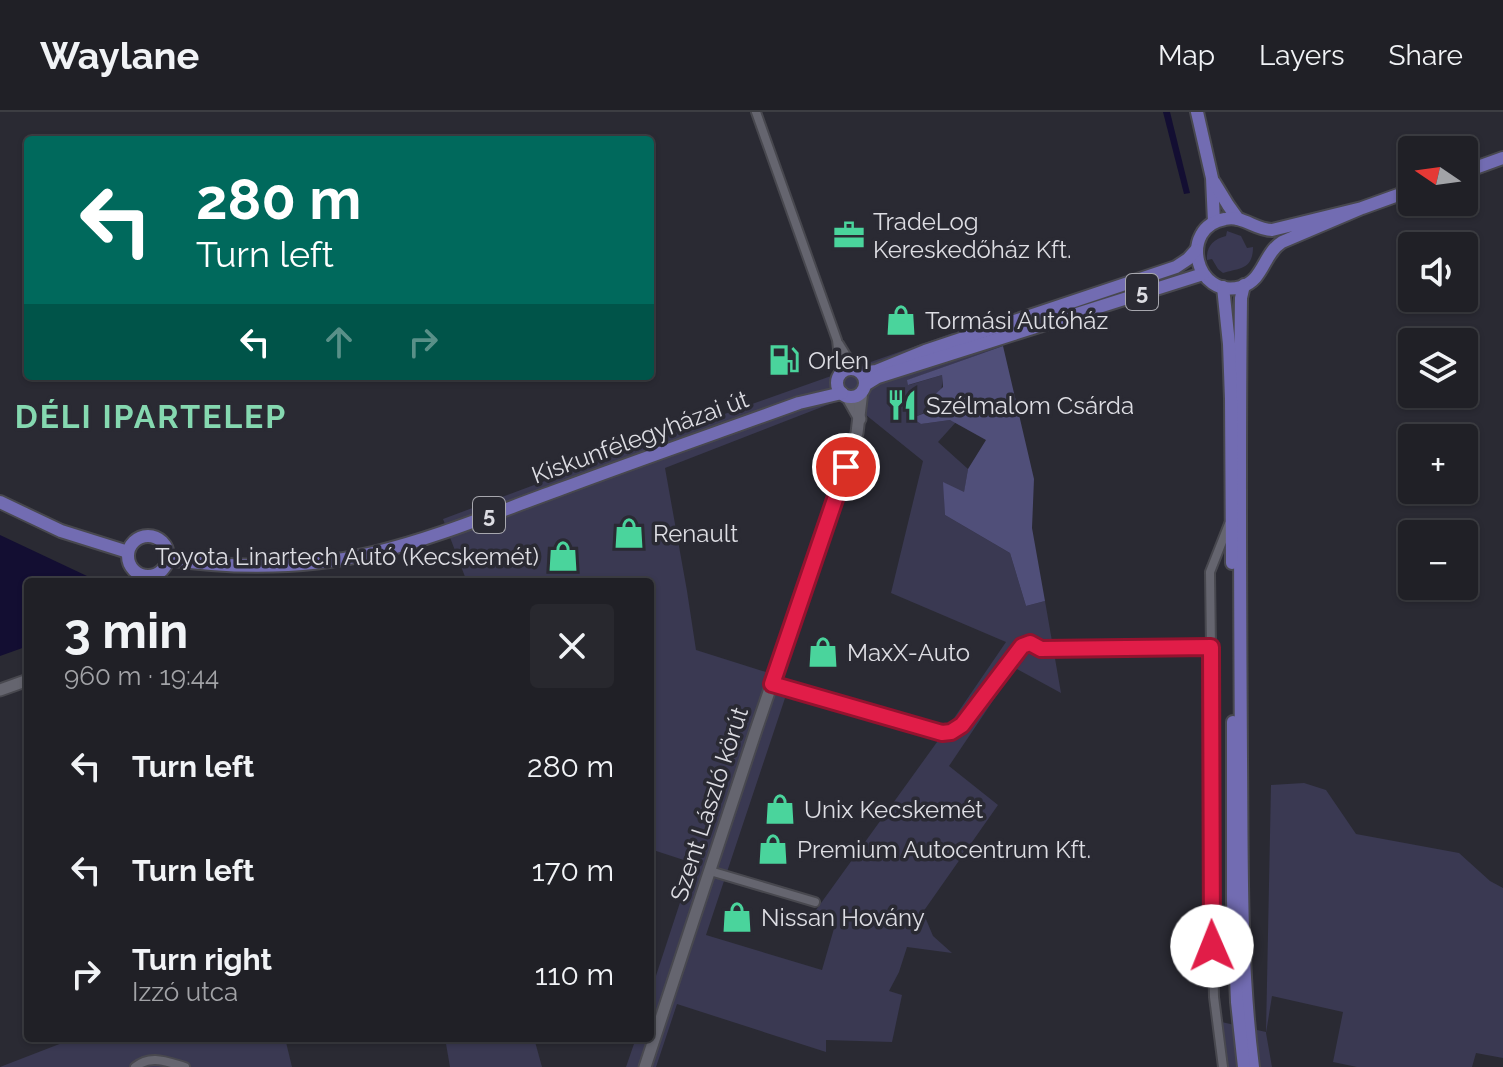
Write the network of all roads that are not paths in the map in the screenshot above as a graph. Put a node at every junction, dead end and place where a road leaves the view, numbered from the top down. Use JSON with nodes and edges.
{"nodes":[{"id":1,"x":756,"y":112,"type":"edge"},
{"id":2,"x":1197,"y":112,"type":"edge"},
{"id":3,"x":1503,"y":158,"type":"edge"},
{"id":4,"x":1478,"y":167,"type":"edge"},
{"id":5,"x":1212,"y":178,"type":"junction"},
{"id":6,"x":1398,"y":195,"type":"edge"},
{"id":7,"x":1362,"y":208,"type":"junction"},
{"id":8,"x":1238,"y":219,"type":"junction"},
{"id":9,"x":1214,"y":222,"type":"junction"},
{"id":10,"x":1254,"y":226,"type":"junction"},
{"id":11,"x":1196,"y":250,"type":"junction"},
{"id":12,"x":1265,"y":260,"type":"junction"},
{"id":13,"x":1203,"y":274,"type":"junction"},
{"id":14,"x":1244,"y":285,"type":"junction"},
{"id":15,"x":1223,"y":287,"type":"junction"},
{"id":16,"x":1079,"y":306,"type":"junction"},
{"id":17,"x":837,"y":340,"type":"junction"},
{"id":18,"x":861,"y":380,"type":"junction"},
{"id":19,"x":842,"y":386,"type":"junction"},
{"id":20,"x":860,"y":419,"type":"junction"},
{"id":21,"x":0,"y":502,"type":"edge"},
{"id":22,"x":1232,"y":515,"type":"junction"},
{"id":23,"x":128,"y":552,"type":"junction"},
{"id":24,"x":167,"y":559,"type":"junction"},
{"id":25,"x":145,"y":578,"type":"edge"},
{"id":26,"x":148,"y":578,"type":"edge"},
{"id":27,"x":1211,"y":647,"type":"junction"},
{"id":28,"x":24,"y":681,"type":"edge"},
{"id":29,"x":772,"y":684,"type":"junction"},
{"id":30,"x":0,"y":690,"type":"edge"},
{"id":31,"x":710,"y":871,"type":"junction"},
{"id":32,"x":815,"y":902,"type":"dead end"},
{"id":33,"x":654,"y":1040,"type":"edge"},
{"id":34,"x":653,"y":1042,"type":"edge"},
{"id":35,"x":135,"y":1067,"type":"edge"},
{"id":36,"x":185,"y":1067,"type":"edge"},
{"id":37,"x":645,"y":1067,"type":"edge"},
{"id":38,"x":1223,"y":1067,"type":"edge"},
{"id":39,"x":1244,"y":1067,"type":"edge"},
{"id":40,"x":1253,"y":1067,"type":"edge"}],
"edges":[{"from":1,"to":17,"type":"street"},
{"from":2,"to":5,"type":"main road"},
{"from":3,"to":4,"type":"main road"},
{"from":5,"to":8,"type":"main road"},
{"from":5,"to":9,"type":"main road"},
{"from":6,"to":7,"type":"main road"},
{"from":7,"to":10,"type":"main road"},
{"from":7,"to":12,"type":"main road"},
{"from":8,"to":9,"type":"main road"},
{"from":8,"to":10,"type":"main road"},
{"from":9,"to":11,"type":"main road","number":"5"},
{"from":10,"to":12,"type":"main road"},
{"from":11,"to":13,"type":"main road"},
{"from":11,"to":16,"type":"main road","number":"5"},
{"from":12,"to":14,"type":"main road"},
{"from":13,"to":15,"type":"main road"},
{"from":13,"to":16,"type":"main road","number":"5"},
{"from":14,"to":15,"type":"main road"},
{"from":14,"to":40,"type":"main road"},
{"from":15,"to":22,"type":"main road"},
{"from":16,"to":18,"type":"main road","number":"5"},
{"from":17,"to":18,"type":"street"},
{"from":17,"to":19,"type":"street"},
{"from":18,"to":19,"type":"main road","number":"5"},
{"from":18,"to":19,"type":"main road","number":"5"},
{"from":18,"to":20,"type":"street","name":"Szent László körút"},
{"from":19,"to":20,"type":"street"},
{"from":19,"to":24,"type":"main road","name":"Kiskunfélegyházai út","number":"5"},
{"from":20,"to":29,"type":"street","name":"Szent László körút"},
{"from":21,"to":23,"type":"main road"},
{"from":22,"to":27,"type":"street"},
{"from":22,"to":39,"type":"main road"},
{"from":23,"to":24,"type":"main road"},
{"from":23,"to":25,"type":"main road"},
{"from":24,"to":26,"type":"main road"},
{"from":27,"to":29,"type":"street"},
{"from":27,"to":38,"type":"street"},
{"from":28,"to":30,"type":"street"},
{"from":29,"to":31,"type":"street","name":"Szent László körút"},
{"from":31,"to":32,"type":"street"},
{"from":31,"to":33,"type":"street","name":"Szent László körút"},
{"from":34,"to":37,"type":"street","name":"Szent László körút"},
{"from":35,"to":36,"type":"street"}]}
